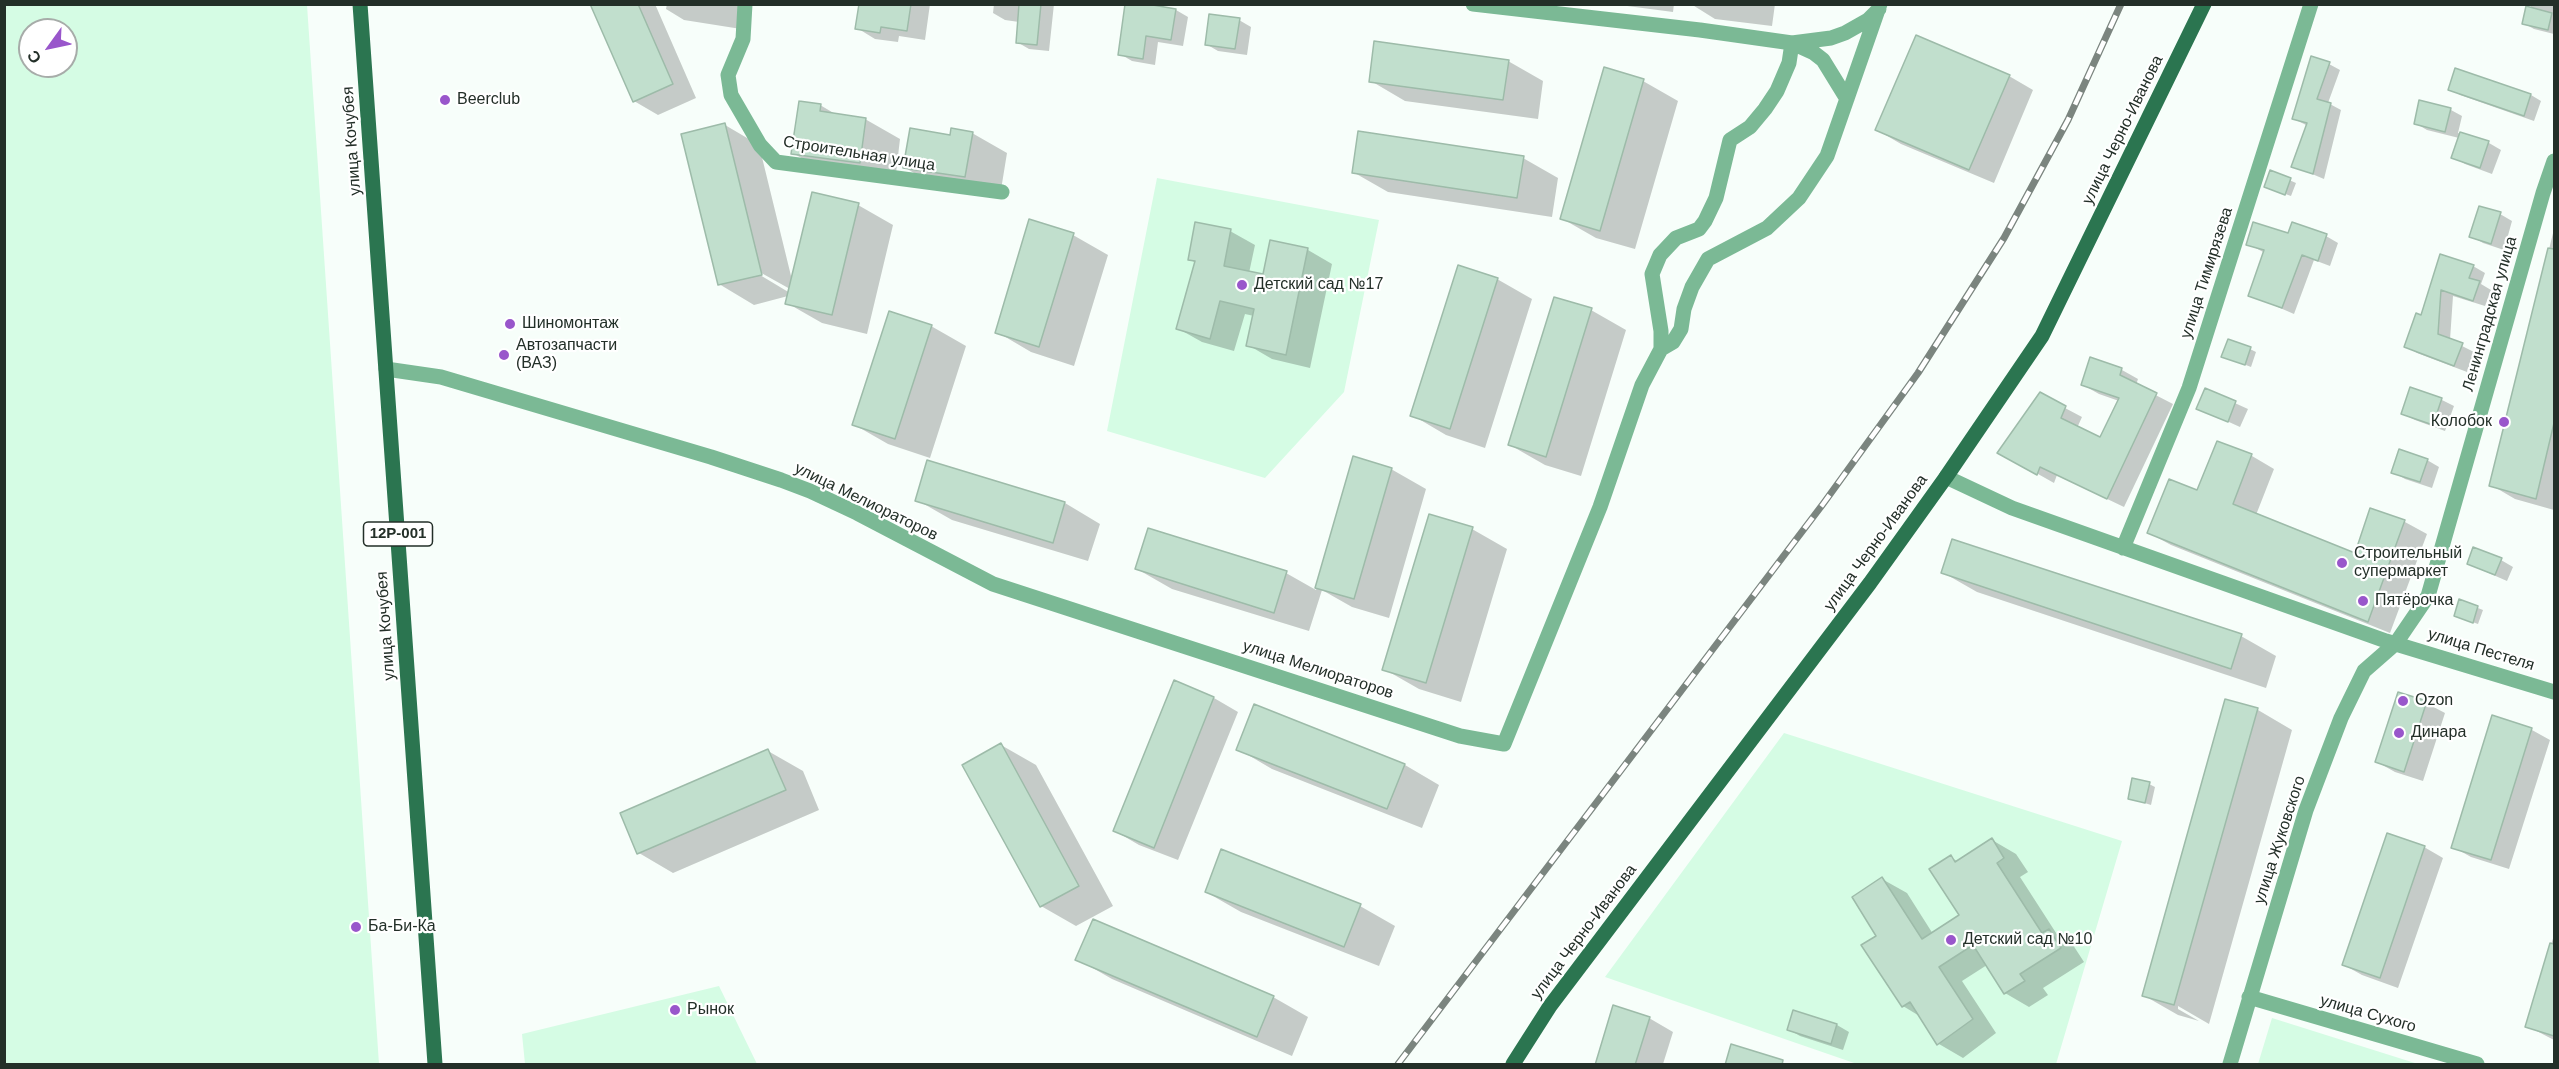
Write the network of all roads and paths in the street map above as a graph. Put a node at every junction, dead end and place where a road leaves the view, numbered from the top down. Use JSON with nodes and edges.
{"nodes":[{"id":1,"x":360,"y":4,"type":"edge"},
{"id":2,"x":745,"y":4,"type":"edge"},
{"id":3,"x":1473,"y":4,"type":"edge"},
{"id":4,"x":2205,"y":4,"type":"edge"},
{"id":5,"x":2312,"y":4,"type":"edge"},
{"id":6,"x":1881,"y":5,"type":"edge"},
{"id":7,"x":1792,"y":43,"type":"junction"},
{"id":8,"x":1847,"y":99,"type":"junction"},
{"id":9,"x":2554,"y":161,"type":"edge"},
{"id":10,"x":1002,"y":192,"type":"dead end"},
{"id":11,"x":1661,"y":349,"type":"junction"},
{"id":12,"x":386,"y":369,"type":"junction"},
{"id":13,"x":1946,"y":477,"type":"junction"},
{"id":14,"x":2123,"y":548,"type":"junction"},
{"id":15,"x":2396,"y":643,"type":"junction"},
{"id":16,"x":2554,"y":692,"type":"edge"},
{"id":17,"x":2249,"y":997,"type":"junction"},
{"id":18,"x":435,"y":1065,"type":"edge"},
{"id":19,"x":1513,"y":1065,"type":"edge"},
{"id":20,"x":2230,"y":1065,"type":"edge"},
{"id":21,"x":2477,"y":1065,"type":"edge"}],
"edges":[{"from":1,"to":12,"type":"main road","name":"улица Кочубея","number":"12Р-001"},
{"from":2,"to":10,"type":"street","name":"Строительная улица"},
{"from":3,"to":7,"type":"street"},
{"from":4,"to":13,"type":"main road","name":"улица Черно-Иванова"},
{"from":5,"to":14,"type":"street","name":"улица Тимирязева"},
{"from":6,"to":7,"type":"street"},
{"from":6,"to":8,"type":"street"},
{"from":7,"to":8,"type":"street"},
{"from":7,"to":11,"type":"street"},
{"from":8,"to":11,"type":"street"},
{"from":9,"to":15,"type":"street","name":"Ленинградская улица"},
{"from":11,"to":12,"type":"street","name":"улица Мелиораторов"},
{"from":12,"to":18,"type":"main road","name":"улица Кочубея","number":"12Р-001"},
{"from":13,"to":14,"type":"street","name":"улица Пестеля"},
{"from":13,"to":19,"type":"main road","name":"улица Черно-Иванова"},
{"from":14,"to":15,"type":"street","name":"улица Пестеля"},
{"from":15,"to":16,"type":"street","name":"улица Пестеля"},
{"from":15,"to":17,"type":"street","name":"улица Жуковского"},
{"from":17,"to":20,"type":"street","name":"улица Жуковского"},
{"from":17,"to":21,"type":"street","name":"улица Сухого"}]}
